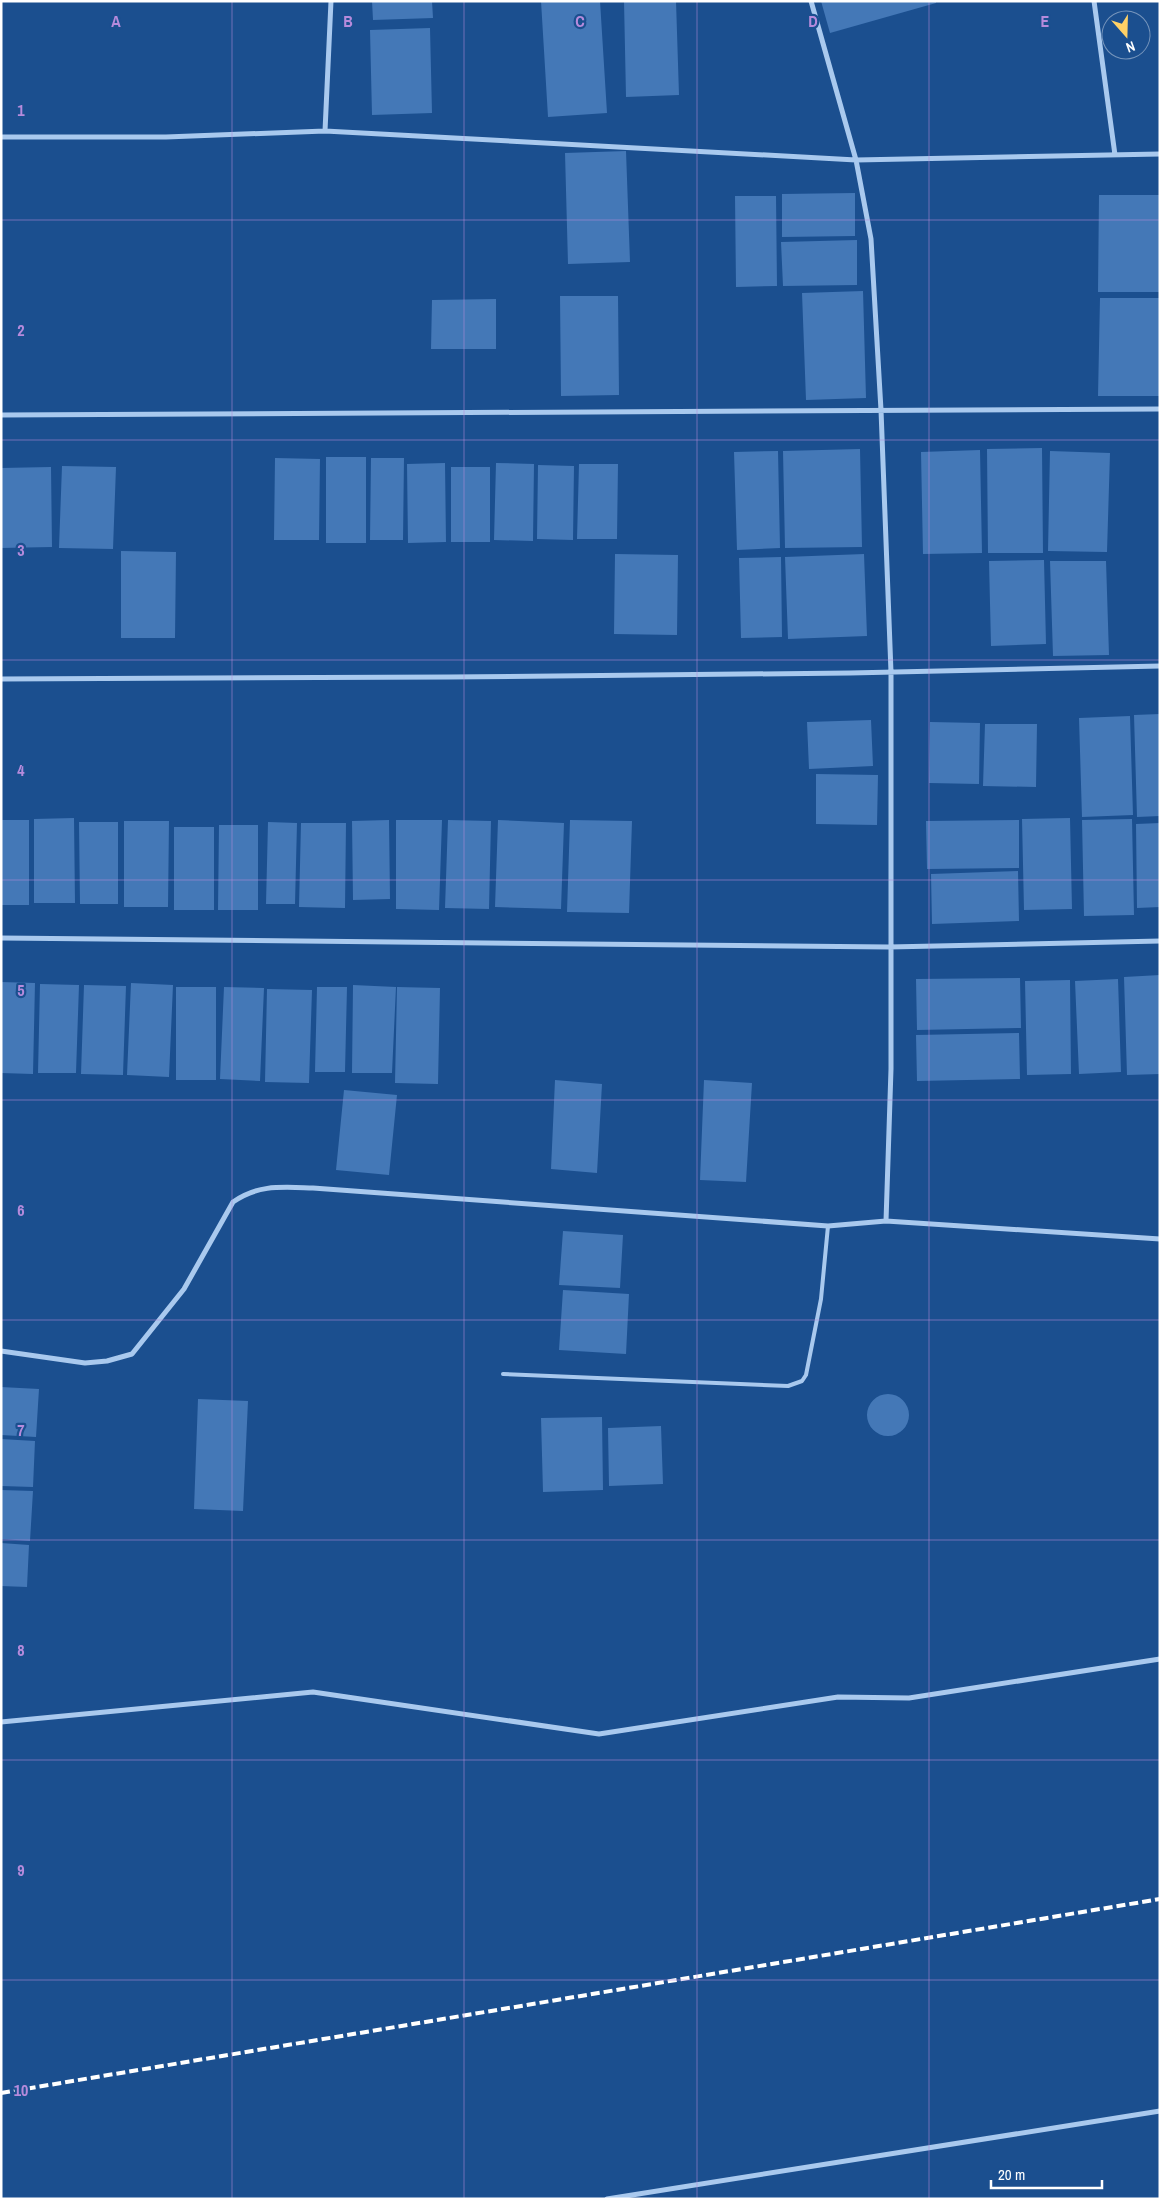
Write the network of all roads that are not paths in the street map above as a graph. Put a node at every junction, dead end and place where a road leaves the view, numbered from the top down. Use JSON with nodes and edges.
{"nodes":[{"id":1,"x":332,"y":1,"type":"edge"},
{"id":2,"x":811,"y":1,"type":"edge"},
{"id":3,"x":1094,"y":1,"type":"edge"},
{"id":4,"x":325,"y":131,"type":"junction"},
{"id":5,"x":1,"y":137,"type":"edge"},
{"id":6,"x":1160,"y":154,"type":"edge"},
{"id":7,"x":1115,"y":155,"type":"junction"},
{"id":8,"x":856,"y":160,"type":"junction"},
{"id":9,"x":1160,"y":409,"type":"edge"},
{"id":10,"x":881,"y":410,"type":"junction"},
{"id":11,"x":1,"y":415,"type":"edge"},
{"id":12,"x":1160,"y":666,"type":"edge"},
{"id":13,"x":891,"y":672,"type":"junction"},
{"id":14,"x":1,"y":679,"type":"edge"},
{"id":15,"x":1,"y":938,"type":"edge"},
{"id":16,"x":1160,"y":941,"type":"edge"},
{"id":17,"x":889,"y":947,"type":"junction"},
{"id":18,"x":886,"y":1221,"type":"junction"},
{"id":19,"x":828,"y":1226,"type":"junction"},
{"id":20,"x":1160,"y":1239,"type":"edge"},
{"id":21,"x":1,"y":1352,"type":"edge"},
{"id":22,"x":503,"y":1374,"type":"dead end"},
{"id":23,"x":1160,"y":1659,"type":"edge"},
{"id":24,"x":1,"y":1722,"type":"edge"},
{"id":25,"x":1160,"y":2111,"type":"edge"},
{"id":26,"x":607,"y":2199,"type":"edge"}],
"edges":[{"from":1,"to":4,"type":"street"},
{"from":2,"to":8,"type":"street"},
{"from":3,"to":7,"type":"street"},
{"from":4,"to":5,"type":"street"},
{"from":4,"to":8,"type":"street"},
{"from":6,"to":7,"type":"street"},
{"from":7,"to":8,"type":"street"},
{"from":8,"to":10,"type":"street"},
{"from":9,"to":10,"type":"street"},
{"from":10,"to":11,"type":"street"},
{"from":10,"to":13,"type":"street"},
{"from":12,"to":13,"type":"street"},
{"from":13,"to":14,"type":"street"},
{"from":13,"to":17,"type":"street"},
{"from":15,"to":17,"type":"street"},
{"from":16,"to":17,"type":"street"},
{"from":17,"to":18,"type":"street"},
{"from":18,"to":19,"type":"street"},
{"from":18,"to":20,"type":"street"},
{"from":19,"to":21,"type":"street"},
{"from":19,"to":22,"type":"lane"},
{"from":23,"to":24,"type":"street"},
{"from":25,"to":26,"type":"street"}]}
